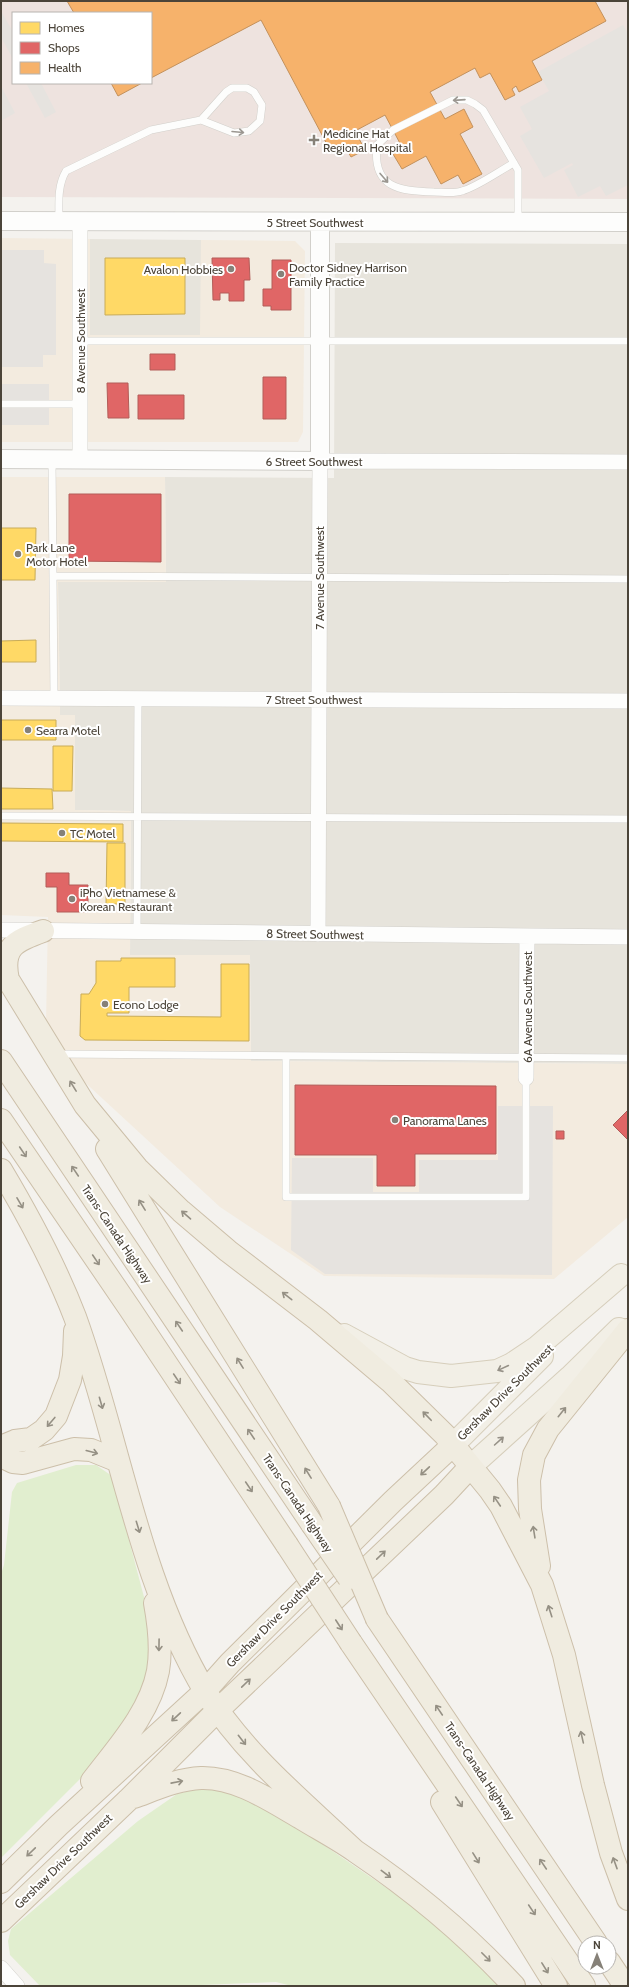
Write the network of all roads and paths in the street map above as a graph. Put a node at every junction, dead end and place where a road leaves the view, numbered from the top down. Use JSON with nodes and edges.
{"nodes":[{"id":1,"x":201,"y":120,"type":"junction"},
{"id":2,"x":514,"y":164,"type":"junction"},
{"id":3,"x":1,"y":221,"type":"edge"},
{"id":4,"x":59,"y":221,"type":"junction"},
{"id":5,"x":80,"y":221,"type":"junction"},
{"id":6,"x":320,"y":222,"type":"junction"},
{"id":7,"x":628,"y":222,"type":"edge"},
{"id":8,"x":518,"y":223,"type":"junction"},
{"id":9,"x":80,"y":340,"type":"junction"},
{"id":10,"x":320,"y":341,"type":"junction"},
{"id":11,"x":628,"y":341,"type":"edge"},
{"id":12,"x":1,"y":404,"type":"edge"},
{"id":13,"x":80,"y":404,"type":"junction"},
{"id":14,"x":1,"y":459,"type":"edge"},
{"id":15,"x":52,"y":460,"type":"junction"},
{"id":16,"x":80,"y":460,"type":"junction"},
{"id":17,"x":320,"y":461,"type":"junction"},
{"id":18,"x":628,"y":462,"type":"edge"},
{"id":19,"x":53,"y":576,"type":"junction"},
{"id":20,"x":319,"y":577,"type":"junction"},
{"id":21,"x":628,"y":578,"type":"edge"},
{"id":22,"x":54,"y":697,"type":"junction"},
{"id":23,"x":1,"y":698,"type":"edge"},
{"id":24,"x":138,"y":698,"type":"junction"},
{"id":25,"x":318,"y":700,"type":"junction"},
{"id":26,"x":628,"y":701,"type":"edge"},
{"id":27,"x":1,"y":816,"type":"edge"},
{"id":28,"x":137,"y":817,"type":"junction"},
{"id":29,"x":318,"y":817,"type":"junction"},
{"id":30,"x":628,"y":819,"type":"edge"},
{"id":31,"x":1,"y":930,"type":"edge"},
{"id":32,"x":43,"y":931,"type":"junction"},
{"id":33,"x":137,"y":932,"type":"junction"},
{"id":34,"x":318,"y":934,"type":"junction"},
{"id":35,"x":527,"y":936,"type":"junction"},
{"id":36,"x":628,"y":937,"type":"edge"},
{"id":37,"x":5,"y":974,"type":"edge"},
{"id":38,"x":53,"y":1054,"type":"junction"},
{"id":39,"x":286,"y":1056,"type":"junction"},
{"id":40,"x":526,"y":1058,"type":"junction"},
{"id":41,"x":628,"y":1058,"type":"edge"},
{"id":42,"x":1,"y":1061,"type":"edge"},
{"id":43,"x":526,"y":1078,"type":"joint"},
{"id":44,"x":85,"y":1105,"type":"junction"},
{"id":45,"x":1,"y":1120,"type":"edge"},
{"id":46,"x":1,"y":1170,"type":"edge"},
{"id":47,"x":625,"y":1271,"type":"edge"},
{"id":48,"x":75,"y":1318,"type":"junction"},
{"id":49,"x":318,"y":1320,"type":"junction"},
{"id":50,"x":628,"y":1320,"type":"edge"},
{"id":51,"x":628,"y":1330,"type":"edge"},
{"id":52,"x":453,"y":1445,"type":"junction"},
{"id":53,"x":1,"y":1447,"type":"edge"},
{"id":54,"x":1,"y":1456,"type":"edge"},
{"id":55,"x":118,"y":1461,"type":"junction"},
{"id":56,"x":470,"y":1467,"type":"junction"},
{"id":57,"x":149,"y":1564,"type":"junction"},
{"id":58,"x":542,"y":1585,"type":"junction"},
{"id":59,"x":377,"y":1618,"type":"junction"},
{"id":60,"x":351,"y":1643,"type":"junction"},
{"id":61,"x":205,"y":1691,"type":"junction"},
{"id":62,"x":218,"y":1710,"type":"junction"},
{"id":63,"x":128,"y":1800,"type":"junction"},
{"id":64,"x":59,"y":1825,"type":"junction"},
{"id":65,"x":355,"y":1851,"type":"junction"},
{"id":66,"x":1,"y":1882,"type":"edge"},
{"id":67,"x":628,"y":1899,"type":"edge"},
{"id":68,"x":1,"y":1921,"type":"edge"},
{"id":69,"x":591,"y":1935,"type":"edge"},
{"id":70,"x":1,"y":1968,"type":"edge"},
{"id":71,"x":617,"y":1974,"type":"edge"},
{"id":72,"x":17,"y":1986,"type":"edge"},
{"id":73,"x":514,"y":1986,"type":"edge"},
{"id":74,"x":556,"y":1986,"type":"edge"},
{"id":75,"x":584,"y":1986,"type":"edge"},
{"id":76,"x":625,"y":1986,"type":"edge"}],
"edges":[{"from":1,"to":1,"type":"lane","one_way":true},
{"from":1,"to":4,"type":"lane"},
{"from":2,"to":2,"type":"lane","one_way":true},
{"from":2,"to":8,"type":"lane"},
{"from":3,"to":4,"type":"street","name":"5 Street Southwest"},
{"from":4,"to":5,"type":"street","name":"5 Street Southwest"},
{"from":5,"to":6,"type":"street","name":"5 Street Southwest"},
{"from":5,"to":9,"type":"street","name":"8 Avenue Southwest"},
{"from":6,"to":8,"type":"street","name":"5 Street Southwest"},
{"from":6,"to":10,"type":"street","name":"7 Avenue Southwest"},
{"from":7,"to":8,"type":"street","name":"5 Street Southwest"},
{"from":9,"to":10,"type":"lane"},
{"from":9,"to":13,"type":"street","name":"8 Avenue Southwest"},
{"from":10,"to":11,"type":"lane"},
{"from":10,"to":17,"type":"street","name":"7 Avenue Southwest"},
{"from":12,"to":13,"type":"lane"},
{"from":13,"to":16,"type":"street","name":"8 Avenue Southwest"},
{"from":14,"to":15,"type":"street","name":"6 Street Southwest"},
{"from":15,"to":16,"type":"street","name":"6 Street Southwest"},
{"from":15,"to":19,"type":"lane"},
{"from":16,"to":17,"type":"street","name":"6 Street Southwest"},
{"from":17,"to":18,"type":"street","name":"6 Street Southwest"},
{"from":17,"to":20,"type":"street","name":"7 Avenue Southwest"},
{"from":19,"to":20,"type":"lane"},
{"from":19,"to":22,"type":"lane"},
{"from":20,"to":21,"type":"lane"},
{"from":20,"to":25,"type":"street","name":"7 Avenue Southwest"},
{"from":22,"to":23,"type":"street","name":"7 Street Southwest"},
{"from":22,"to":24,"type":"street","name":"7 Street Southwest"},
{"from":24,"to":25,"type":"street","name":"7 Street Southwest"},
{"from":24,"to":28,"type":"lane"},
{"from":25,"to":26,"type":"street","name":"7 Street Southwest"},
{"from":25,"to":29,"type":"street","name":"7 Avenue Southwest"},
{"from":27,"to":28,"type":"lane"},
{"from":28,"to":29,"type":"lane"},
{"from":28,"to":33,"type":"lane"},
{"from":29,"to":30,"type":"lane"},
{"from":29,"to":34,"type":"street","name":"7 Avenue Southwest"},
{"from":31,"to":32,"type":"street","name":"8 Street Southwest"},
{"from":32,"to":33,"type":"street","name":"8 Street Southwest"},
{"from":32,"to":37,"type":"highway"},
{"from":33,"to":34,"type":"street","name":"8 Street Southwest"},
{"from":34,"to":35,"type":"street","name":"8 Street Southwest"},
{"from":35,"to":36,"type":"street","name":"8 Street Southwest"},
{"from":35,"to":40,"type":"street","name":"6A Avenue Southwest"},
{"from":37,"to":38,"type":"highway"},
{"from":38,"to":39,"type":"lane"},
{"from":44,"to":38,"type":"highway","one_way":true},
{"from":39,"to":40,"type":"lane"},
{"from":39,"to":43,"type":"lane"},
{"from":40,"to":41,"type":"lane"},
{"from":40,"to":43,"type":"street","name":"6A Avenue Southwest"},
{"from":59,"to":42,"type":"highway","name":"Trans-Canada Highway","one_way":true,"bridge":true},
{"from":49,"to":44,"type":"highway","one_way":true},
{"from":59,"to":44,"type":"highway","one_way":true,"bridge":true},
{"from":45,"to":60,"type":"highway","one_way":true,"bridge":true},
{"from":46,"to":48,"type":"highway","one_way":true},
{"from":47,"to":49,"type":"main road","one_way":true},
{"from":47,"to":52,"type":"main road","name":"Gershaw Drive Southwest"},
{"from":48,"to":53,"type":"highway","one_way":true},
{"from":48,"to":55,"type":"highway","one_way":true},
{"from":52,"to":49,"type":"highway","one_way":true},
{"from":56,"to":50,"type":"main road","name":"Gershaw Drive Southwest","one_way":true},
{"from":58,"to":51,"type":"highway","one_way":true},
{"from":52,"to":56,"type":"highway"},
{"from":52,"to":61,"type":"highway","name":"Gershaw Drive Southwest","one_way":true},
{"from":54,"to":55,"type":"highway","one_way":true},
{"from":55,"to":57,"type":"highway","one_way":true},
{"from":58,"to":56,"type":"highway","one_way":true},
{"from":62,"to":56,"type":"highway","name":"Gershaw Drive Southwest","one_way":true},
{"from":57,"to":61,"type":"highway"},
{"from":57,"to":64,"type":"highway","one_way":true},
{"from":67,"to":58,"type":"highway","one_way":true},
{"from":69,"to":59,"type":"highway","name":"Trans-Canada Highway","one_way":true},
{"from":60,"to":74,"type":"highway","one_way":true},
{"from":60,"to":75,"type":"highway","one_way":true},
{"from":61,"to":62,"type":"highway"},
{"from":61,"to":64,"type":"highway","name":"Gershaw Drive Southwest","one_way":true},
{"from":62,"to":63,"type":"highway","name":"Gershaw Drive Southwest"},
{"from":62,"to":65,"type":"highway","one_way":true},
{"from":63,"to":65,"type":"highway","one_way":true},
{"from":63,"to":68,"type":"highway","name":"Gershaw Drive Southwest"},
{"from":64,"to":66,"type":"highway","name":"Gershaw Drive Southwest","one_way":true},
{"from":65,"to":73,"type":"highway","one_way":true},
{"from":70,"to":72,"type":"street"},
{"from":71,"to":76,"type":"highway"}]}
